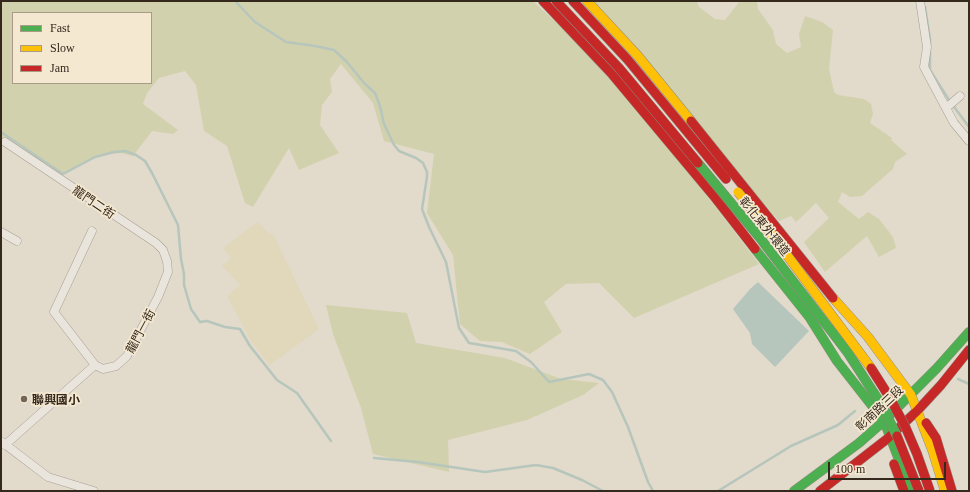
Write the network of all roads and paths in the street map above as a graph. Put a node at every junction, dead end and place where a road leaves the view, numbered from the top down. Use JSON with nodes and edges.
{"nodes":[{"id":1,"x":543,"y":1,"type":"edge"},
{"id":2,"x":556,"y":1,"type":"edge"},
{"id":3,"x":573,"y":1,"type":"edge"},
{"id":4,"x":587,"y":1,"type":"edge"},
{"id":5,"x":920,"y":1,"type":"edge"},
{"id":6,"x":960,"y":96,"type":"dead end"},
{"id":7,"x":946,"y":108,"type":"junction"},
{"id":8,"x":5,"y":142,"type":"dead end"},
{"id":9,"x":969,"y":142,"type":"edge"},
{"id":10,"x":92,"y":231,"type":"dead end"},
{"id":11,"x":1,"y":232,"type":"edge"},
{"id":12,"x":17,"y":241,"type":"dead end"},
{"id":13,"x":168,"y":272,"type":"joint"},
{"id":14,"x":969,"y":332,"type":"edge"},
{"id":15,"x":969,"y":350,"type":"edge"},
{"id":16,"x":95,"y":365,"type":"junction"},
{"id":17,"x":911,"y":395,"type":"junction"},
{"id":18,"x":917,"y":411,"type":"junction"},
{"id":19,"x":884,"y":421,"type":"junction"},
{"id":20,"x":890,"y":436,"type":"junction"},
{"id":21,"x":3,"y":443,"type":"edge"},
{"id":22,"x":94,"y":491,"type":"edge"},
{"id":23,"x":794,"y":491,"type":"edge"},
{"id":24,"x":820,"y":491,"type":"edge"},
{"id":25,"x":904,"y":491,"type":"edge"},
{"id":26,"x":911,"y":491,"type":"edge"},
{"id":27,"x":919,"y":491,"type":"edge"},
{"id":28,"x":930,"y":491,"type":"edge"},
{"id":29,"x":945,"y":491,"type":"edge"},
{"id":30,"x":952,"y":491,"type":"edge"}],
"edges":[{"from":1,"to":19,"type":"main road"},
{"from":2,"to":27,"type":"main road","name":"彰化東外環道","bridge":true},
{"from":3,"to":28,"type":"main road","name":"彰化東外環道","bridge":true},
{"from":4,"to":17,"type":"main road"},
{"from":5,"to":7,"type":"street"},
{"from":6,"to":7,"type":"street"},
{"from":7,"to":9,"type":"street"},
{"from":8,"to":13,"type":"street","name":"龍門二街"},
{"from":10,"to":16,"type":"street"},
{"from":11,"to":12,"type":"street"},
{"from":13,"to":16,"type":"street","name":"龍門一街"},
{"from":14,"to":17,"type":"main road","name":"彰南路三段"},
{"from":15,"to":18,"type":"main road"},
{"from":16,"to":21,"type":"street"},
{"from":17,"to":18,"type":"main road"},
{"from":17,"to":19,"type":"main road","name":"彰南路三段"},
{"from":18,"to":20,"type":"main road"},
{"from":18,"to":29,"type":"main road"},
{"from":18,"to":30,"type":"main road"},
{"from":19,"to":20,"type":"main road"},
{"from":19,"to":23,"type":"main road","name":"彰南路三段"},
{"from":20,"to":24,"type":"main road"},
{"from":20,"to":25,"type":"main road"},
{"from":20,"to":26,"type":"main road"},
{"from":21,"to":22,"type":"street"}]}
